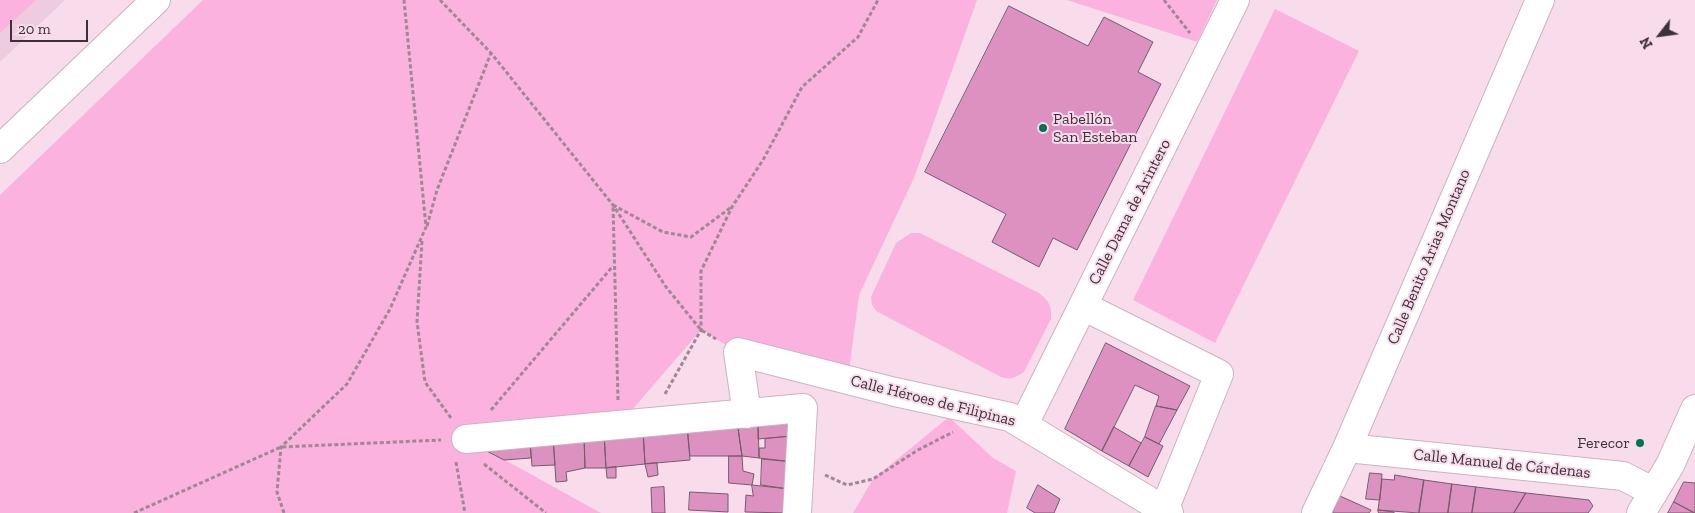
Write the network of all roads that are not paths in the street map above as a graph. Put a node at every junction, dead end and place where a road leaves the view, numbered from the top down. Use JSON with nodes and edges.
{"nodes":[{"id":1,"x":156,"y":0,"type":"edge"},
{"id":2,"x":1235,"y":0,"type":"edge"},
{"id":3,"x":1540,"y":0,"type":"edge"},
{"id":4,"x":0,"y":149,"type":"edge"},
{"id":5,"x":1083,"y":306,"type":"junction"},
{"id":6,"x":1695,"y":409,"type":"edge"},
{"id":7,"x":747,"y":414,"type":"junction"},
{"id":8,"x":1024,"y":424,"type":"junction"},
{"id":9,"x":466,"y":439,"type":"road end"},
{"id":10,"x":1686,"y":447,"type":"edge"},
{"id":11,"x":1347,"y":448,"type":"junction"},
{"id":12,"x":1648,"y":502,"type":"edge"},
{"id":13,"x":1167,"y":512,"type":"edge"},
{"id":14,"x":797,"y":513,"type":"edge"},
{"id":15,"x":1316,"y":513,"type":"edge"}],
"edges":[{"from":1,"to":4,"type":"street"},
{"from":2,"to":5,"type":"street","name":"Calle Dama de Arintero"},
{"from":3,"to":11,"type":"street","name":"Calle Benito Arias Montano"},
{"from":5,"to":8,"type":"street","name":"Calle Dama de Arintero"},
{"from":5,"to":13,"type":"street"},
{"from":6,"to":10,"type":"street"},
{"from":7,"to":8,"type":"street","name":"Calle Héroes de Filipinas"},
{"from":7,"to":9,"type":"street"},
{"from":7,"to":14,"type":"street"},
{"from":8,"to":13,"type":"street","name":"Calle Héroes de Filipinas"},
{"from":10,"to":12,"type":"street"},
{"from":11,"to":12,"type":"street","name":"Calle Manuel de Cárdenas"},
{"from":11,"to":15,"type":"street","name":"Calle Benito Arias Montano"}]}
